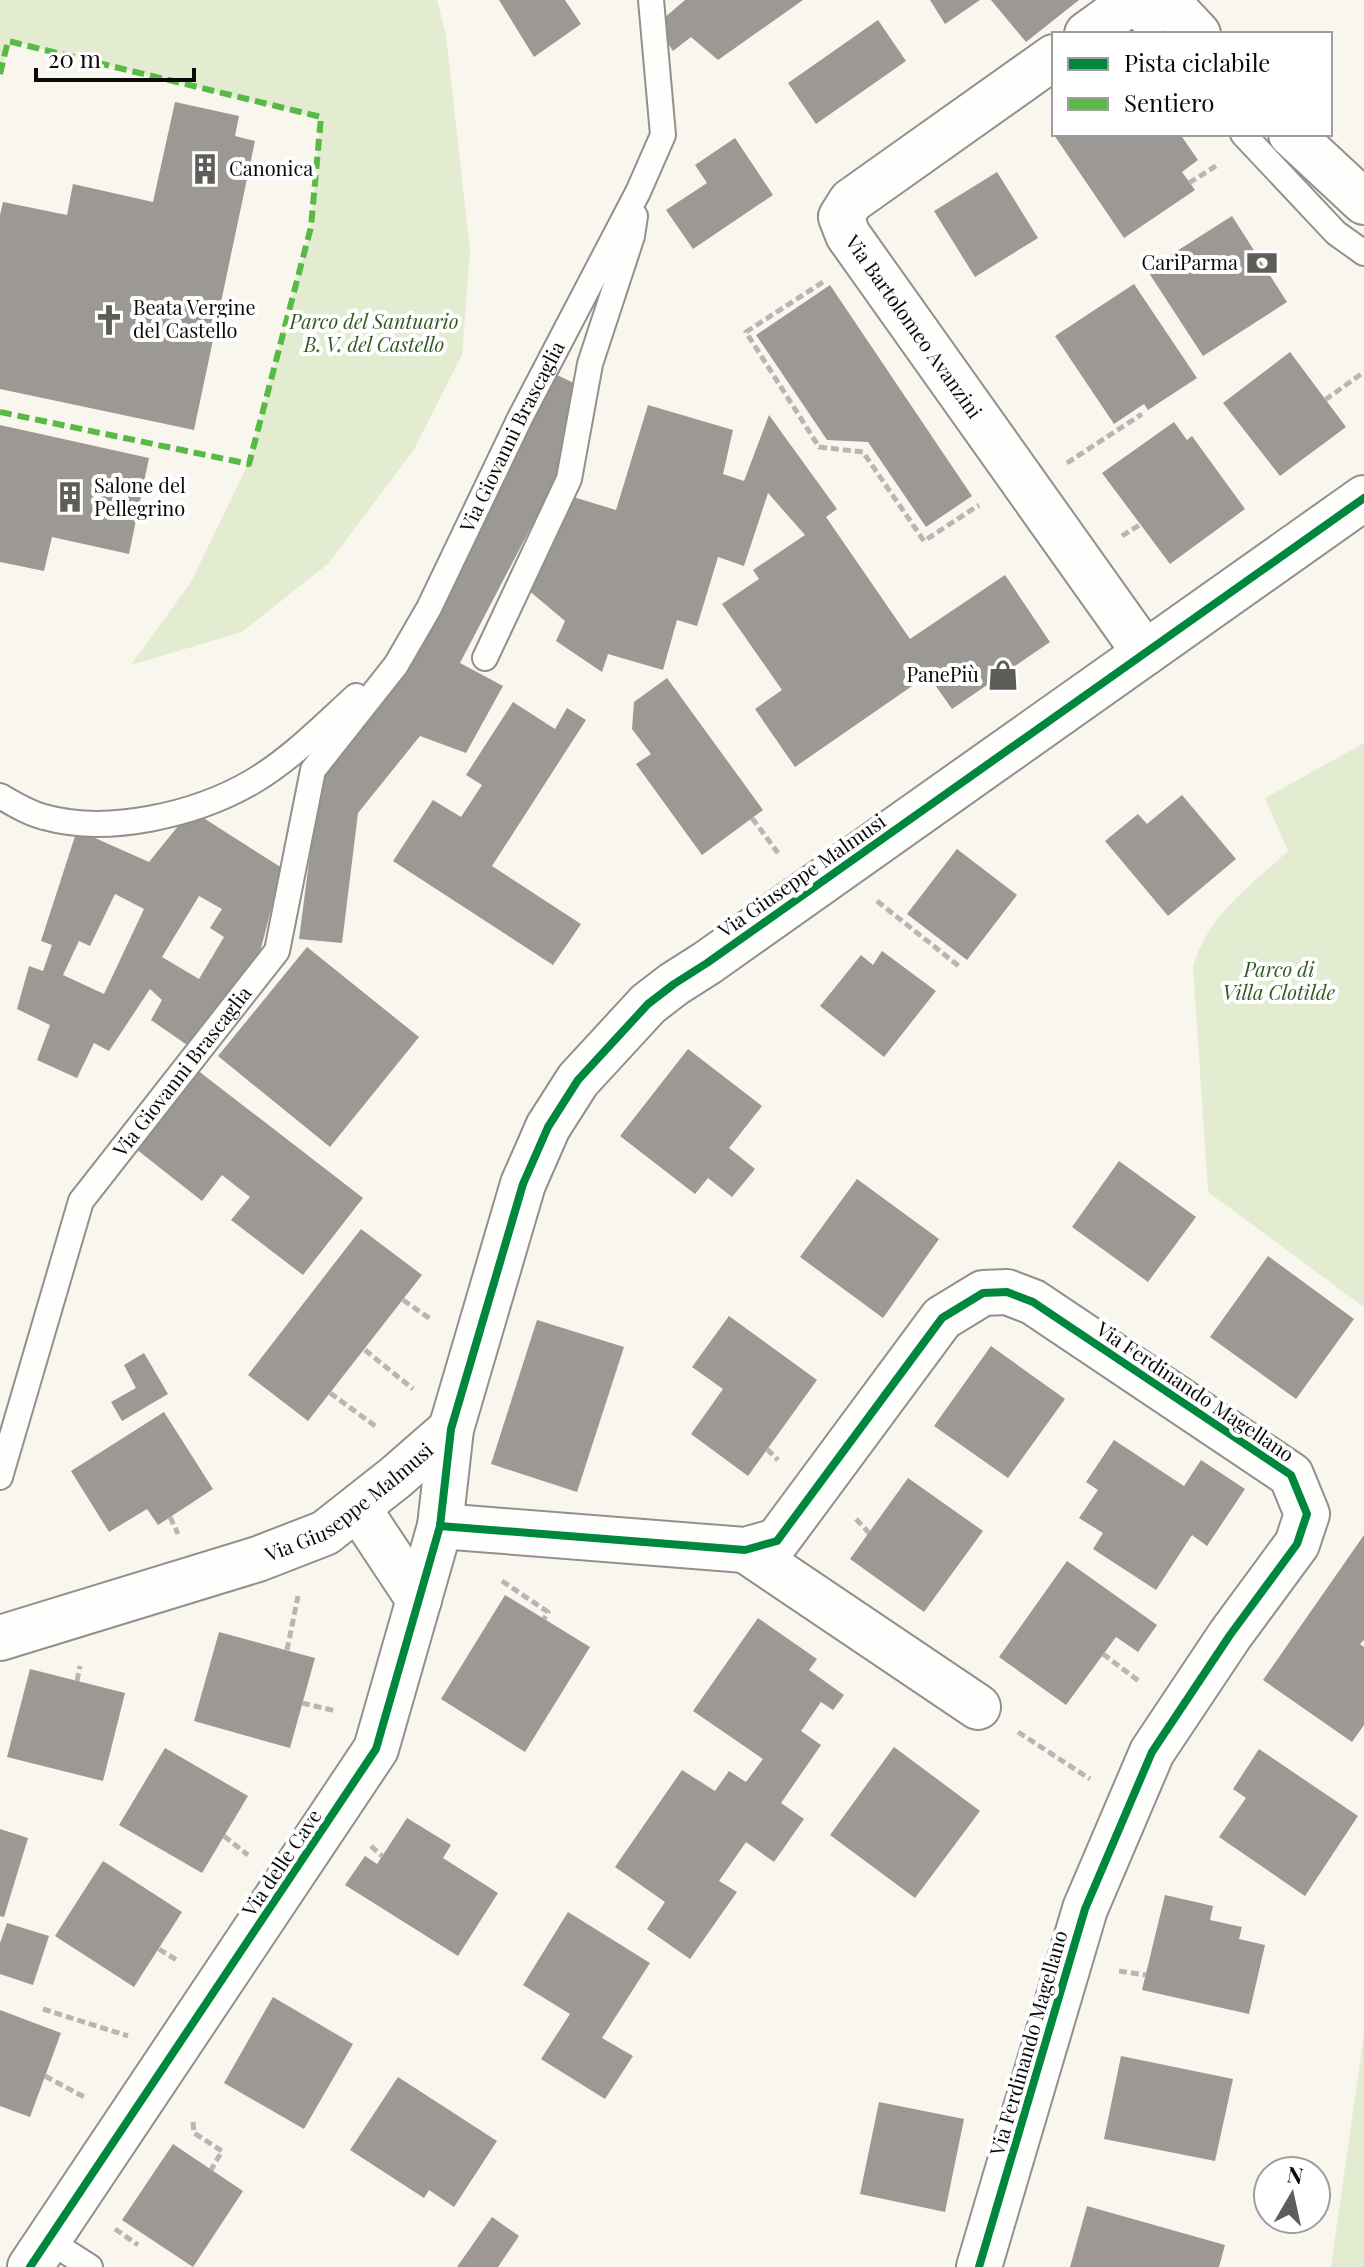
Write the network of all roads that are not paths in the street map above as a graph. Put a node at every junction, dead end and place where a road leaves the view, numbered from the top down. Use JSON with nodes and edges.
{"nodes":[{"id":1,"x":651,"y":0,"type":"edge"},
{"id":2,"x":1141,"y":8,"type":"edge"},
{"id":3,"x":1091,"y":32,"type":"edge"},
{"id":4,"x":1194,"y":32,"type":"edge"},
{"id":5,"x":1052,"y":58,"type":"edge"},
{"id":6,"x":1245,"y":136,"type":"edge"},
{"id":7,"x":1293,"y":136,"type":"edge"},
{"id":8,"x":638,"y":192,"type":"junction"},
{"id":9,"x":1364,"y":202,"type":"edge"},
{"id":10,"x":1364,"y":253,"type":"edge"},
{"id":11,"x":1364,"y":498,"type":"edge"},
{"id":12,"x":1145,"y":653,"type":"junction"},
{"id":13,"x":485,"y":658,"type":"dead end"},
{"id":14,"x":382,"y":681,"type":"junction"},
{"id":15,"x":0,"y":796,"type":"edge"},
{"id":16,"x":451,"y":1429,"type":"junction"},
{"id":17,"x":0,"y":1477,"type":"edge"},
{"id":18,"x":358,"y":1508,"type":"junction"},
{"id":19,"x":440,"y":1526,"type":"junction"},
{"id":20,"x":745,"y":1550,"type":"junction"},
{"id":21,"x":419,"y":1600,"type":"junction"},
{"id":22,"x":0,"y":1638,"type":"edge"},
{"id":23,"x":978,"y":1707,"type":"road end"},
{"id":24,"x":39,"y":2253,"type":"edge"},
{"id":25,"x":90,"y":2267,"type":"edge"},
{"id":26,"x":979,"y":2267,"type":"edge"}],
"edges":[{"from":1,"to":8,"type":"lane","name":"Via Giovanni Brascaglia"},
{"from":2,"to":3,"type":"street"},
{"from":2,"to":4,"type":"street"},
{"from":5,"to":12,"type":"street","name":"Via Bartolomeo Avanzini"},
{"from":6,"to":10,"type":"lane"},
{"from":7,"to":9,"type":"street"},
{"from":8,"to":13,"type":"lane","name":"Via Giovanni Brascaglia"},
{"from":8,"to":14,"type":"lane","name":"Via Giovanni Brascaglia"},
{"from":11,"to":12,"type":"street","name":"Via Giuseppe Malmusi"},
{"from":12,"to":16,"type":"street","name":"Via Giuseppe Malmusi"},
{"from":14,"to":15,"type":"lane","name":"Via Giovanni Brascaglia"},
{"from":14,"to":17,"type":"lane","name":"Via Giovanni Brascaglia"},
{"from":16,"to":18,"type":"street","name":"Via Giuseppe Malmusi"},
{"from":16,"to":19,"type":"street","name":"Via delle Cave"},
{"from":18,"to":21,"type":"street"},
{"from":18,"to":22,"type":"street","name":"Via Giuseppe Malmusi"},
{"from":19,"to":20,"type":"street","name":"Via Ferdinando Magellano"},
{"from":19,"to":21,"type":"street","name":"Via delle Cave"},
{"from":20,"to":23,"type":"street","name":"Via Ferdinando Magellano"},
{"from":20,"to":26,"type":"street","name":"Via Ferdinando Magellano"},
{"from":21,"to":24,"type":"street","name":"Via delle Cave"},
{"from":24,"to":25,"type":"lane","name":"Via delle Cave"}]}
